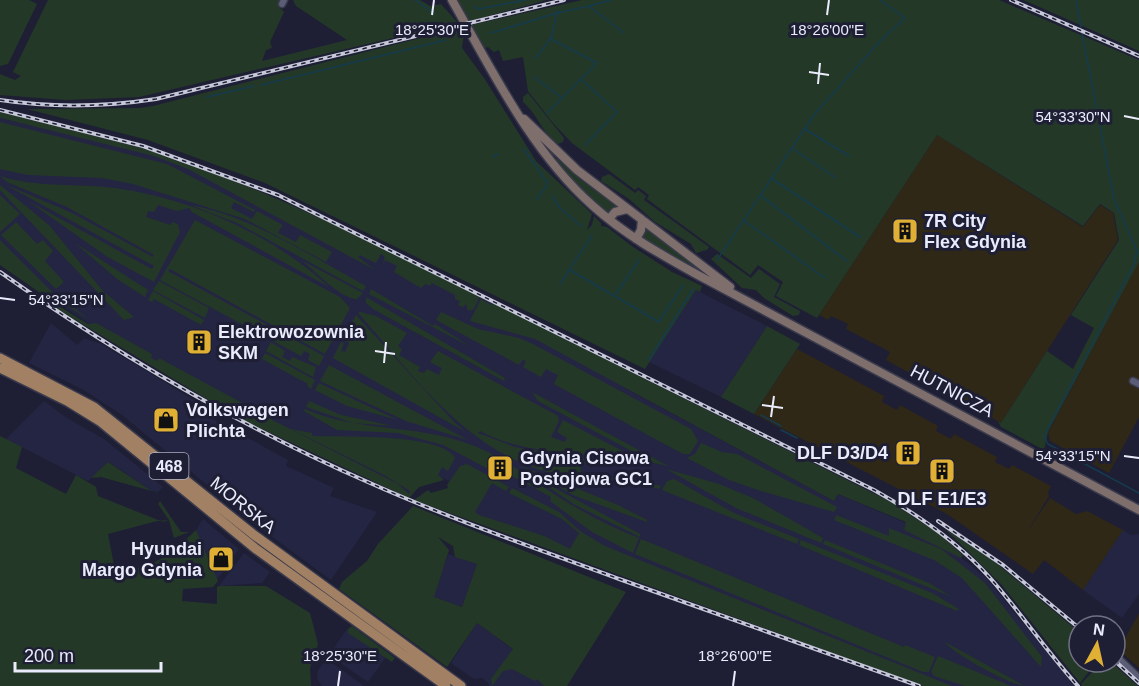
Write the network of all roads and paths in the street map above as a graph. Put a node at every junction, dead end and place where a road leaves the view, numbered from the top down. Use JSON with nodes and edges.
{"nodes":[{"id":1,"x":452,"y":0,"type":"edge"},
{"id":2,"x":522,"y":118,"type":"junction"},
{"id":3,"x":558,"y":153,"type":"junction"},
{"id":4,"x":549,"y":159,"type":"junction"},
{"id":5,"x":627,"y":208,"type":"junction"},
{"id":6,"x":609,"y":219,"type":"junction"},
{"id":7,"x":642,"y":220,"type":"junction"},
{"id":8,"x":636,"y":239,"type":"junction"},
{"id":9,"x":701,"y":265,"type":"junction"},
{"id":10,"x":696,"y":274,"type":"junction"},
{"id":11,"x":749,"y":302,"type":"junction"},
{"id":12,"x":0,"y":358,"type":"edge"},
{"id":13,"x":0,"y":368,"type":"edge"},
{"id":14,"x":1139,"y":510,"type":"edge"},
{"id":15,"x":1127,"y":667,"type":"edge"},
{"id":16,"x":1139,"y":678,"type":"edge"},
{"id":17,"x":446,"y":686,"type":"edge"},
{"id":18,"x":461,"y":686,"type":"edge"}],
"edges":[{"from":1,"to":2,"type":"main road","name":"HUTNICZA"},
{"from":2,"to":3,"type":"main road","name":"HUTNICZA"},
{"from":2,"to":4,"type":"main road","name":"HUTNICZA"},
{"from":3,"to":4,"type":"main road"},
{"from":3,"to":5,"type":"main road","name":"HUTNICZA"},
{"from":4,"to":6,"type":"main road","name":"HUTNICZA"},
{"from":5,"to":6,"type":"main road"},
{"from":5,"to":7,"type":"main road","name":"HUTNICZA"},
{"from":6,"to":8,"type":"main road","name":"HUTNICZA"},
{"from":7,"to":8,"type":"main road"},
{"from":7,"to":9,"type":"main road","name":"HUTNICZA"},
{"from":8,"to":10,"type":"main road","name":"HUTNICZA"},
{"from":9,"to":10,"type":"main road"},
{"from":9,"to":11,"type":"main road","name":"HUTNICZA"},
{"from":10,"to":11,"type":"main road","name":"HUTNICZA"},
{"from":11,"to":14,"type":"main road","name":"HUTNICZA"},
{"from":12,"to":18,"type":"main road","name":"MORSKA","number":"468"},
{"from":13,"to":17,"type":"main road","name":"MORSKA","number":"468"},
{"from":15,"to":16,"type":"street"}]}
